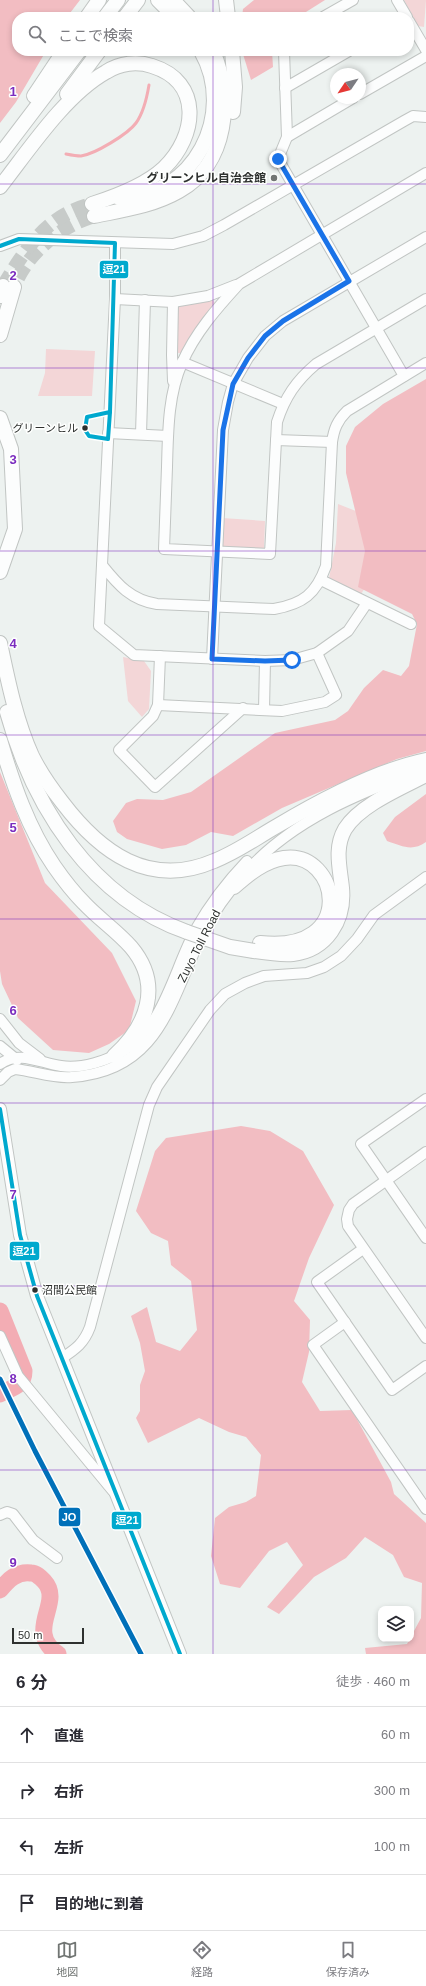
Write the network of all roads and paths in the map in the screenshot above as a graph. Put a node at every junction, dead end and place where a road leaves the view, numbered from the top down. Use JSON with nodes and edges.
{"nodes":[{"id":1,"x":99,"y":0,"type":"edge"},
{"id":2,"x":118,"y":0,"type":"edge"},
{"id":3,"x":138,"y":0,"type":"edge"},
{"id":4,"x":226,"y":0,"type":"edge"},
{"id":5,"x":353,"y":0,"type":"edge"},
{"id":6,"x":397,"y":0,"type":"edge"},
{"id":7,"x":164,"y":1,"type":"edge"},
{"id":8,"x":91,"y":12,"type":"edge"},
{"id":9,"x":109,"y":12,"type":"edge"},
{"id":10,"x":129,"y":12,"type":"edge"},
{"id":11,"x":172,"y":12,"type":"edge"},
{"id":12,"x":181,"y":12,"type":"edge"},
{"id":13,"x":227,"y":12,"type":"edge"},
{"id":14,"x":332,"y":12,"type":"edge"},
{"id":15,"x":404,"y":12,"type":"edge"},
{"id":16,"x":414,"y":30,"type":"edge"},
{"id":17,"x":426,"y":50,"type":"edge"},
{"id":18,"x":61,"y":56,"type":"edge"},
{"id":19,"x":75,"y":56,"type":"edge"},
{"id":20,"x":95,"y":56,"type":"edge"},
{"id":21,"x":203,"y":56,"type":"edge"},
{"id":22,"x":214,"y":56,"type":"edge"},
{"id":23,"x":232,"y":56,"type":"edge"},
{"id":24,"x":284,"y":56,"type":"edge"},
{"id":25,"x":340,"y":56,"type":"edge"},
{"id":26,"x":426,"y":56,"type":"edge"},
{"id":27,"x":285,"y":88,"type":"junction"},
{"id":28,"x":366,"y":91,"type":"edge"},
{"id":29,"x":343,"y":104,"type":"edge"},
{"id":30,"x":426,"y":117,"type":"edge"},
{"id":31,"x":287,"y":136,"type":"junction"},
{"id":32,"x":0,"y":148,"type":"edge"},
{"id":33,"x":0,"y":156,"type":"edge"},
{"id":34,"x":426,"y":173,"type":"edge"},
{"id":35,"x":198,"y":177,"type":"junction"},
{"id":36,"x":0,"y":182,"type":"edge"},
{"id":37,"x":293,"y":184,"type":"junction"},
{"id":38,"x":0,"y":187,"type":"edge"},
{"id":39,"x":109,"y":198,"type":"junction"},
{"id":40,"x":322,"y":234,"type":"junction"},
{"id":41,"x":426,"y":237,"type":"edge"},
{"id":42,"x":115,"y":243,"type":"junction"},
{"id":43,"x":0,"y":246,"type":"edge"},
{"id":44,"x":349,"y":281,"type":"junction"},
{"id":45,"x":239,"y":284,"type":"junction"},
{"id":46,"x":6,"y":290,"type":"tunnel mouth"},
{"id":47,"x":115,"y":299,"type":"junction"},
{"id":48,"x":426,"y":299,"type":"edge"},
{"id":49,"x":145,"y":300,"type":"junction"},
{"id":50,"x":173,"y":302,"type":"junction"},
{"id":51,"x":376,"y":328,"type":"junction"},
{"id":52,"x":0,"y":335,"type":"edge"},
{"id":53,"x":182,"y":362,"type":"junction"},
{"id":54,"x":426,"y":363,"type":"edge"},
{"id":55,"x":404,"y":376,"type":"junction"},
{"id":56,"x":233,"y":384,"type":"junction"},
{"id":57,"x":174,"y":387,"type":"junction"},
{"id":58,"x":283,"y":404,"type":"junction"},
{"id":59,"x":2,"y":422,"type":"edge"},
{"id":60,"x":108,"y":433,"type":"junction"},
{"id":61,"x":141,"y":434,"type":"junction"},
{"id":62,"x":168,"y":436,"type":"junction"},
{"id":63,"x":276,"y":440,"type":"junction"},
{"id":64,"x":332,"y":442,"type":"junction"},
{"id":65,"x":217,"y":552,"type":"junction"},
{"id":66,"x":102,"y":564,"type":"junction"},
{"id":67,"x":0,"y":572,"type":"edge"},
{"id":68,"x":321,"y":580,"type":"junction"},
{"id":69,"x":368,"y":603,"type":"junction"},
{"id":70,"x":214,"y":606,"type":"junction"},
{"id":71,"x":411,"y":624,"type":"dead end"},
{"id":72,"x":0,"y":643,"type":"edge"},
{"id":73,"x":317,"y":653,"type":"junction"},
{"id":74,"x":160,"y":656,"type":"junction"},
{"id":75,"x":212,"y":659,"type":"junction"},
{"id":76,"x":265,"y":661,"type":"junction"},
{"id":77,"x":0,"y":684,"type":"edge"},
{"id":78,"x":158,"y":705,"type":"junction"},
{"id":79,"x":243,"y":708,"type":"junction"},
{"id":80,"x":264,"y":710,"type":"junction"},
{"id":81,"x":0,"y":740,"type":"edge"},
{"id":82,"x":32,"y":757,"type":"junction"},
{"id":83,"x":426,"y":761,"type":"edge"},
{"id":84,"x":426,"y":768,"type":"edge"},
{"id":85,"x":426,"y":776,"type":"edge"},
{"id":86,"x":426,"y":877,"type":"edge"},
{"id":87,"x":234,"y":886,"type":"junction"},
{"id":88,"x":189,"y":929,"type":"junction"},
{"id":89,"x":255,"y":947,"type":"junction"},
{"id":90,"x":0,"y":1019,"type":"edge"},
{"id":91,"x":0,"y":1046,"type":"edge"},
{"id":92,"x":114,"y":1056,"type":"junction"},
{"id":93,"x":13,"y":1057,"type":"junction"},
{"id":94,"x":44,"y":1062,"type":"junction"},
{"id":95,"x":0,"y":1064,"type":"edge"},
{"id":96,"x":42,"y":1073,"type":"junction"},
{"id":97,"x":0,"y":1080,"type":"edge"},
{"id":98,"x":426,"y":1099,"type":"edge"},
{"id":99,"x":0,"y":1109,"type":"edge"},
{"id":100,"x":426,"y":1152,"type":"edge"},
{"id":101,"x":386,"y":1180,"type":"junction"},
{"id":102,"x":426,"y":1238,"type":"edge"},
{"id":103,"x":363,"y":1249,"type":"junction"},
{"id":104,"x":344,"y":1322,"type":"junction"},
{"id":105,"x":0,"y":1336,"type":"edge"},
{"id":106,"x":426,"y":1338,"type":"edge"},
{"id":107,"x":62,"y":1358,"type":"junction"},
{"id":108,"x":426,"y":1366,"type":"edge"},
{"id":109,"x":116,"y":1494,"type":"junction"},
{"id":110,"x":426,"y":1509,"type":"edge"},
{"id":111,"x":0,"y":1515,"type":"edge"},
{"id":112,"x":57,"y":1558,"type":"dead end"},
{"id":113,"x":180,"y":1654,"type":"edge"}],
"edges":[{"from":1,"to":8,"type":"highway"},
{"from":2,"to":9,"type":"highway"},
{"from":3,"to":10,"type":"highway"},
{"from":4,"to":13,"type":"highway"},
{"from":5,"to":14,"type":"street"},
{"from":6,"to":15,"type":"street"},
{"from":7,"to":11,"type":"highway"},
{"from":7,"to":12,"type":"highway"},
{"from":16,"to":17,"type":"street"},
{"from":18,"to":32,"type":"highway"},
{"from":19,"to":33,"type":"highway"},
{"from":20,"to":36,"type":"highway"},
{"from":21,"to":39,"type":"highway"},
{"from":22,"to":35,"type":"highway"},
{"from":23,"to":35,"type":"highway"},
{"from":24,"to":27,"type":"street"},
{"from":25,"to":27,"type":"street"},
{"from":26,"to":28,"type":"street"},
{"from":27,"to":31,"type":"street"},
{"from":29,"to":31,"type":"street"},
{"from":30,"to":37,"type":"street"},
{"from":31,"to":37,"type":"street"},
{"from":34,"to":40,"type":"street"},
{"from":35,"to":39,"type":"highway"},
{"from":37,"to":40,"type":"street"},
{"from":37,"to":42,"type":"street"},
{"from":38,"to":39,"type":"highway"},
{"from":40,"to":44,"type":"street"},
{"from":40,"to":45,"type":"street"},
{"from":41,"to":44,"type":"street"},
{"from":42,"to":43,"type":"street"},
{"from":42,"to":47,"type":"street"},
{"from":44,"to":51,"type":"street"},
{"from":44,"to":56,"type":"street"},
{"from":45,"to":50,"type":"street"},
{"from":45,"to":53,"type":"street"},
{"from":46,"to":52,"type":"highway"},
{"from":47,"to":49,"type":"street"},
{"from":47,"to":60,"type":"street"},
{"from":48,"to":51,"type":"street"},
{"from":49,"to":50,"type":"street"},
{"from":49,"to":61,"type":"street"},
{"from":50,"to":57,"type":"street"},
{"from":51,"to":55,"type":"street"},
{"from":51,"to":58,"type":"street"},
{"from":53,"to":56,"type":"street"},
{"from":53,"to":57,"type":"street"},
{"from":54,"to":55,"type":"street"},
{"from":55,"to":64,"type":"street"},
{"from":56,"to":58,"type":"street"},
{"from":56,"to":65,"type":"street"},
{"from":57,"to":62,"type":"street"},
{"from":58,"to":63,"type":"street"},
{"from":59,"to":67,"type":"highway"},
{"from":60,"to":61,"type":"street"},
{"from":60,"to":66,"type":"street"},
{"from":61,"to":62,"type":"street"},
{"from":62,"to":65,"type":"street"},
{"from":63,"to":64,"type":"street"},
{"from":63,"to":65,"type":"street"},
{"from":64,"to":68,"type":"street"},
{"from":65,"to":70,"type":"street"},
{"from":66,"to":70,"type":"street"},
{"from":66,"to":74,"type":"street"},
{"from":68,"to":69,"type":"street"},
{"from":68,"to":70,"type":"street"},
{"from":69,"to":71,"type":"street"},
{"from":69,"to":73,"type":"street"},
{"from":70,"to":75,"type":"street"},
{"from":72,"to":82,"type":"highway"},
{"from":73,"to":76,"type":"street"},
{"from":73,"to":80,"type":"street"},
{"from":74,"to":75,"type":"street"},
{"from":74,"to":78,"type":"street"},
{"from":75,"to":76,"type":"street"},
{"from":76,"to":80,"type":"street"},
{"from":77,"to":88,"type":"highway"},
{"from":78,"to":79,"type":"street"},
{"from":78,"to":79,"type":"street"},
{"from":79,"to":80,"type":"street"},
{"from":81,"to":92,"type":"highway"},
{"from":82,"to":83,"type":"highway"},
{"from":82,"to":88,"type":"highway"},
{"from":83,"to":92,"type":"street","name":"Zuyo Toll Road"},
{"from":84,"to":87,"type":"street","name":"Zuyo Toll Road"},
{"from":85,"to":89,"type":"highway"},
{"from":86,"to":107,"type":"street"},
{"from":87,"to":89,"type":"highway"},
{"from":87,"to":96,"type":"street","name":"Zuyo Toll Road"},
{"from":88,"to":89,"type":"highway","bridge":true},
{"from":90,"to":94,"type":"street"},
{"from":91,"to":93,"type":"street"},
{"from":92,"to":94,"type":"street","name":"Zuyo Toll Road"},
{"from":93,"to":94,"type":"street","name":"Zuyo Toll Road"},
{"from":93,"to":95,"type":"street"},
{"from":93,"to":96,"type":"street"},
{"from":96,"to":97,"type":"street","name":"Zuyo Toll Road"},
{"from":98,"to":101,"type":"street"},
{"from":99,"to":107,"type":"main road"},
{"from":100,"to":101,"type":"street"},
{"from":101,"to":102,"type":"street"},
{"from":101,"to":103,"type":"street"},
{"from":103,"to":104,"type":"street"},
{"from":103,"to":106,"type":"street"},
{"from":104,"to":108,"type":"street"},
{"from":104,"to":110,"type":"street"},
{"from":105,"to":109,"type":"street"},
{"from":107,"to":109,"type":"main road"},
{"from":109,"to":113,"type":"main road"},
{"from":111,"to":112,"type":"street"}]}
